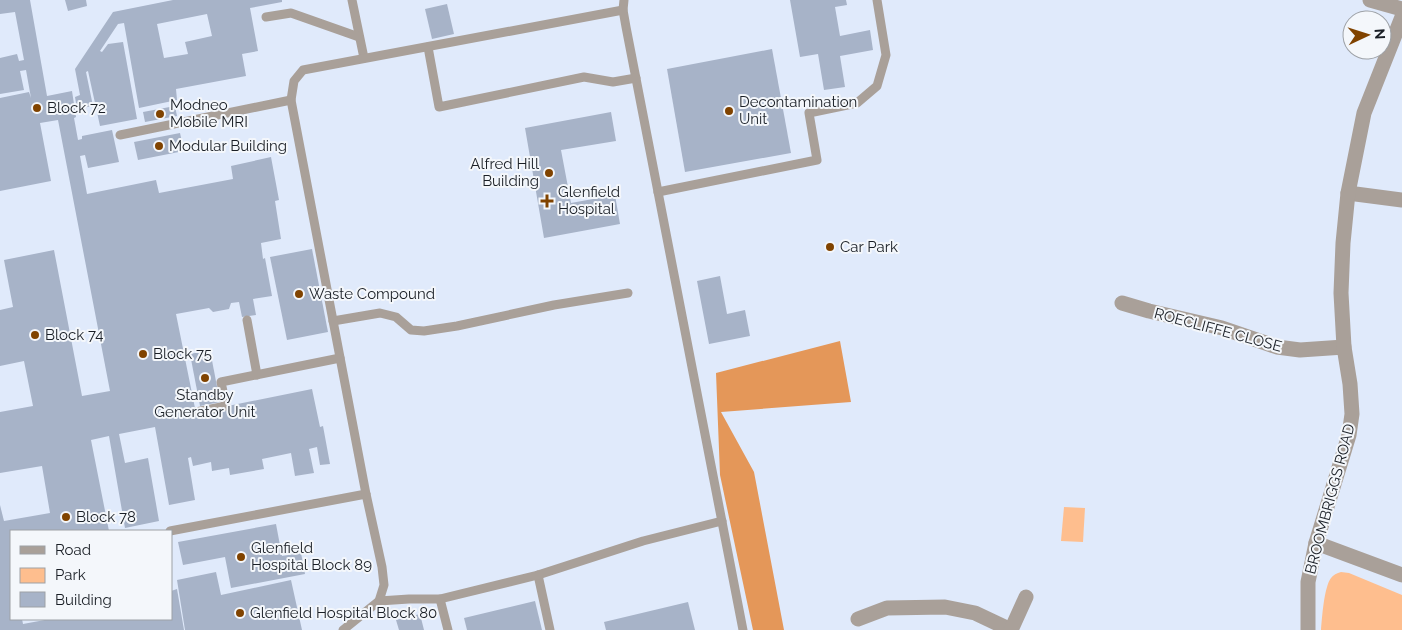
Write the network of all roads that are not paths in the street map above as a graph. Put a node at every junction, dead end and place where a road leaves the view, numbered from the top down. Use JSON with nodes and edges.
{"nodes":[{"id":1,"x":352,"y":0,"type":"edge"},
{"id":2,"x":624,"y":0,"type":"edge"},
{"id":3,"x":877,"y":0,"type":"edge"},
{"id":4,"x":1370,"y":0,"type":"edge"},
{"id":5,"x":1402,"y":9,"type":"edge"},
{"id":6,"x":623,"y":10,"type":"junction"},
{"id":7,"x":266,"y":17,"type":"dead end"},
{"id":8,"x":1402,"y":17,"type":"edge"},
{"id":9,"x":359,"y":37,"type":"junction"},
{"id":10,"x":428,"y":47,"type":"junction"},
{"id":11,"x":364,"y":58,"type":"junction"},
{"id":12,"x":636,"y":78,"type":"junction"},
{"id":13,"x":291,"y":100,"type":"junction"},
{"id":14,"x":120,"y":134,"type":"dead end"},
{"id":15,"x":658,"y":192,"type":"junction"},
{"id":16,"x":1348,"y":193,"type":"junction"},
{"id":17,"x":1402,"y":200,"type":"edge"},
{"id":18,"x":628,"y":293,"type":"dead end"},
{"id":19,"x":1122,"y":304,"type":"dead end"},
{"id":20,"x":247,"y":320,"type":"dead end"},
{"id":21,"x":333,"y":321,"type":"junction"},
{"id":22,"x":1344,"y":346,"type":"junction"},
{"id":23,"x":340,"y":358,"type":"junction"},
{"id":24,"x":257,"y":375,"type":"junction"},
{"id":25,"x":196,"y":412,"type":"dead end"},
{"id":26,"x":366,"y":494,"type":"junction"},
{"id":27,"x":722,"y":521,"type":"junction"},
{"id":28,"x":172,"y":531,"type":"edge"},
{"id":29,"x":1316,"y":543,"type":"junction"},
{"id":30,"x":538,"y":575,"type":"junction"},
{"id":31,"x":1402,"y":575,"type":"edge"},
{"id":32,"x":1026,"y":597,"type":"dead end"},
{"id":33,"x":440,"y":599,"type":"junction"},
{"id":34,"x":379,"y":602,"type":"junction"},
{"id":35,"x":858,"y":618,"type":"dead end"},
{"id":36,"x":342,"y":630,"type":"edge"},
{"id":37,"x":448,"y":630,"type":"edge"},
{"id":38,"x":550,"y":630,"type":"edge"},
{"id":39,"x":743,"y":630,"type":"edge"},
{"id":40,"x":1011,"y":630,"type":"edge"},
{"id":41,"x":1308,"y":630,"type":"edge"}],
"edges":[{"from":1,"to":9,"type":"lane"},
{"from":2,"to":6,"type":"lane"},
{"from":3,"to":15,"type":"lane"},
{"from":4,"to":5,"type":"street"},
{"from":6,"to":10,"type":"lane"},
{"from":6,"to":12,"type":"lane"},
{"from":7,"to":9,"type":"lane"},
{"from":8,"to":16,"type":"street","name":"BROOMBRIGGS ROAD"},
{"from":9,"to":11,"type":"lane"},
{"from":10,"to":11,"type":"lane"},
{"from":10,"to":12,"type":"lane"},
{"from":11,"to":13,"type":"lane"},
{"from":12,"to":15,"type":"lane"},
{"from":13,"to":14,"type":"lane"},
{"from":13,"to":21,"type":"lane"},
{"from":15,"to":27,"type":"lane"},
{"from":16,"to":17,"type":"street"},
{"from":16,"to":22,"type":"street","name":"BROOMBRIGGS ROAD"},
{"from":18,"to":21,"type":"lane"},
{"from":19,"to":22,"type":"street","name":"ROECLIFFE CLOSE"},
{"from":20,"to":24,"type":"lane"},
{"from":21,"to":23,"type":"lane"},
{"from":22,"to":29,"type":"street","name":"BROOMBRIGGS ROAD"},
{"from":23,"to":24,"type":"lane"},
{"from":23,"to":26,"type":"lane"},
{"from":24,"to":25,"type":"lane"},
{"from":26,"to":28,"type":"lane"},
{"from":26,"to":34,"type":"lane"},
{"from":27,"to":30,"type":"lane"},
{"from":27,"to":39,"type":"lane"},
{"from":29,"to":31,"type":"street"},
{"from":29,"to":41,"type":"street","name":"BROOMBRIGGS ROAD"},
{"from":30,"to":33,"type":"lane"},
{"from":30,"to":38,"type":"lane"},
{"from":32,"to":40,"type":"street"},
{"from":33,"to":34,"type":"lane"},
{"from":33,"to":37,"type":"lane"},
{"from":34,"to":36,"type":"lane"},
{"from":35,"to":40,"type":"street"}]}
